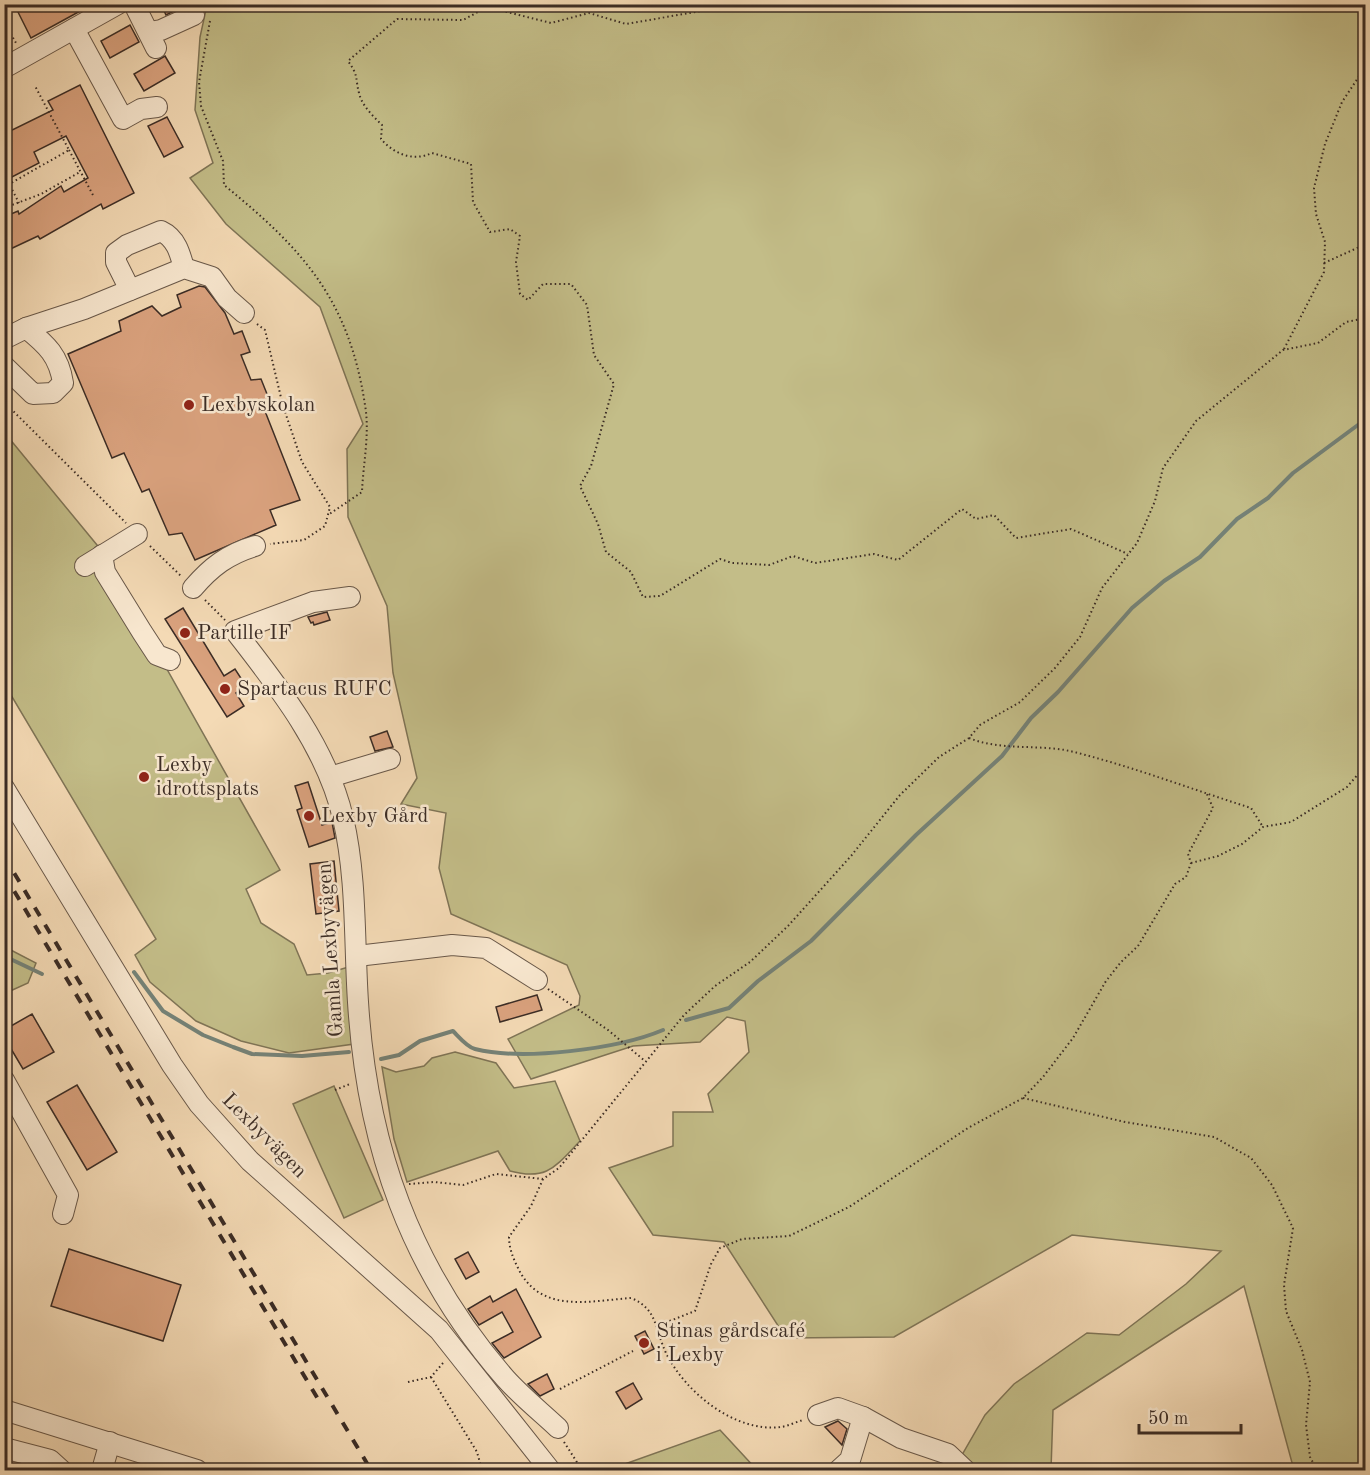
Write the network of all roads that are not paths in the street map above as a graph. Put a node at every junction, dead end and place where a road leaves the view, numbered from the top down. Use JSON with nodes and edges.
{"nodes":[{"id":1,"x":118,"y":4,"type":"edge"},
{"id":2,"x":134,"y":4,"type":"edge"},
{"id":3,"x":194,"y":15,"type":"dead end"},
{"id":4,"x":74,"y":29,"type":"junction"},
{"id":5,"x":4,"y":68,"type":"edge"},
{"id":6,"x":157,"y":107,"type":"dead end"},
{"id":7,"x":184,"y":268,"type":"junction"},
{"id":8,"x":130,"y":290,"type":"junction"},
{"id":9,"x":243,"y":312,"type":"road end"},
{"id":10,"x":26,"y":328,"type":"junction"},
{"id":11,"x":4,"y":339,"type":"edge"},
{"id":12,"x":4,"y":366,"type":"edge"},
{"id":13,"x":137,"y":534,"type":"road end"},
{"id":14,"x":255,"y":546,"type":"road end"},
{"id":15,"x":102,"y":555,"type":"junction"},
{"id":16,"x":85,"y":566,"type":"dead end"},
{"id":17,"x":193,"y":588,"type":"road end"},
{"id":18,"x":350,"y":597,"type":"dead end"},
{"id":19,"x":170,"y":660,"type":"dead end"},
{"id":20,"x":390,"y":759,"type":"dead end"},
{"id":21,"x":330,"y":777,"type":"junction"},
{"id":22,"x":4,"y":788,"type":"edge"},
{"id":23,"x":357,"y":956,"type":"junction"},
{"id":24,"x":537,"y":980,"type":"road end"},
{"id":25,"x":4,"y":1080,"type":"edge"},
{"id":26,"x":63,"y":1214,"type":"dead end"},
{"id":27,"x":435,"y":1283,"type":"junction"},
{"id":28,"x":412,"y":1305,"type":"junction"},
{"id":29,"x":4,"y":1410,"type":"edge"},
{"id":30,"x":818,"y":1415,"type":"road end"},
{"id":31,"x":863,"y":1417,"type":"junction"},
{"id":32,"x":558,"y":1428,"type":"road end"},
{"id":33,"x":110,"y":1442,"type":"junction"},
{"id":34,"x":4,"y":1448,"type":"edge"},
{"id":35,"x":61,"y":1470,"type":"edge"},
{"id":36,"x":102,"y":1470,"type":"edge"},
{"id":37,"x":197,"y":1470,"type":"edge"},
{"id":38,"x":550,"y":1470,"type":"edge"},
{"id":39,"x":839,"y":1470,"type":"edge"},
{"id":40,"x":965,"y":1470,"type":"edge"}],
"edges":[{"from":1,"to":4,"type":"street"},
{"from":2,"to":3,"type":"street"},
{"from":4,"to":5,"type":"street"},
{"from":4,"to":6,"type":"street"},
{"from":7,"to":8,"type":"street"},
{"from":7,"to":8,"type":"street"},
{"from":7,"to":9,"type":"street"},
{"from":8,"to":10,"type":"street"},
{"from":10,"to":11,"type":"street"},
{"from":10,"to":12,"type":"street"},
{"from":13,"to":15,"type":"street"},
{"from":14,"to":17,"type":"street"},
{"from":15,"to":16,"type":"street"},
{"from":15,"to":19,"type":"street"},
{"from":18,"to":21,"type":"street","name":"Gamla Lexbyvägen"},
{"from":20,"to":21,"type":"street"},
{"from":21,"to":23,"type":"street","name":"Gamla Lexbyvägen"},
{"from":22,"to":28,"type":"street","name":"Lexbyvägen"},
{"from":23,"to":24,"type":"street"},
{"from":23,"to":27,"type":"street","name":"Gamla Lexbyvägen"},
{"from":25,"to":26,"type":"street"},
{"from":27,"to":28,"type":"street"},
{"from":27,"to":32,"type":"street"},
{"from":28,"to":38,"type":"street","name":"Lexbyvägen"},
{"from":29,"to":33,"type":"street"},
{"from":30,"to":31,"type":"street"},
{"from":31,"to":39,"type":"street"},
{"from":31,"to":40,"type":"street"},
{"from":33,"to":36,"type":"street"},
{"from":33,"to":37,"type":"street"},
{"from":34,"to":35,"type":"street"}]}
